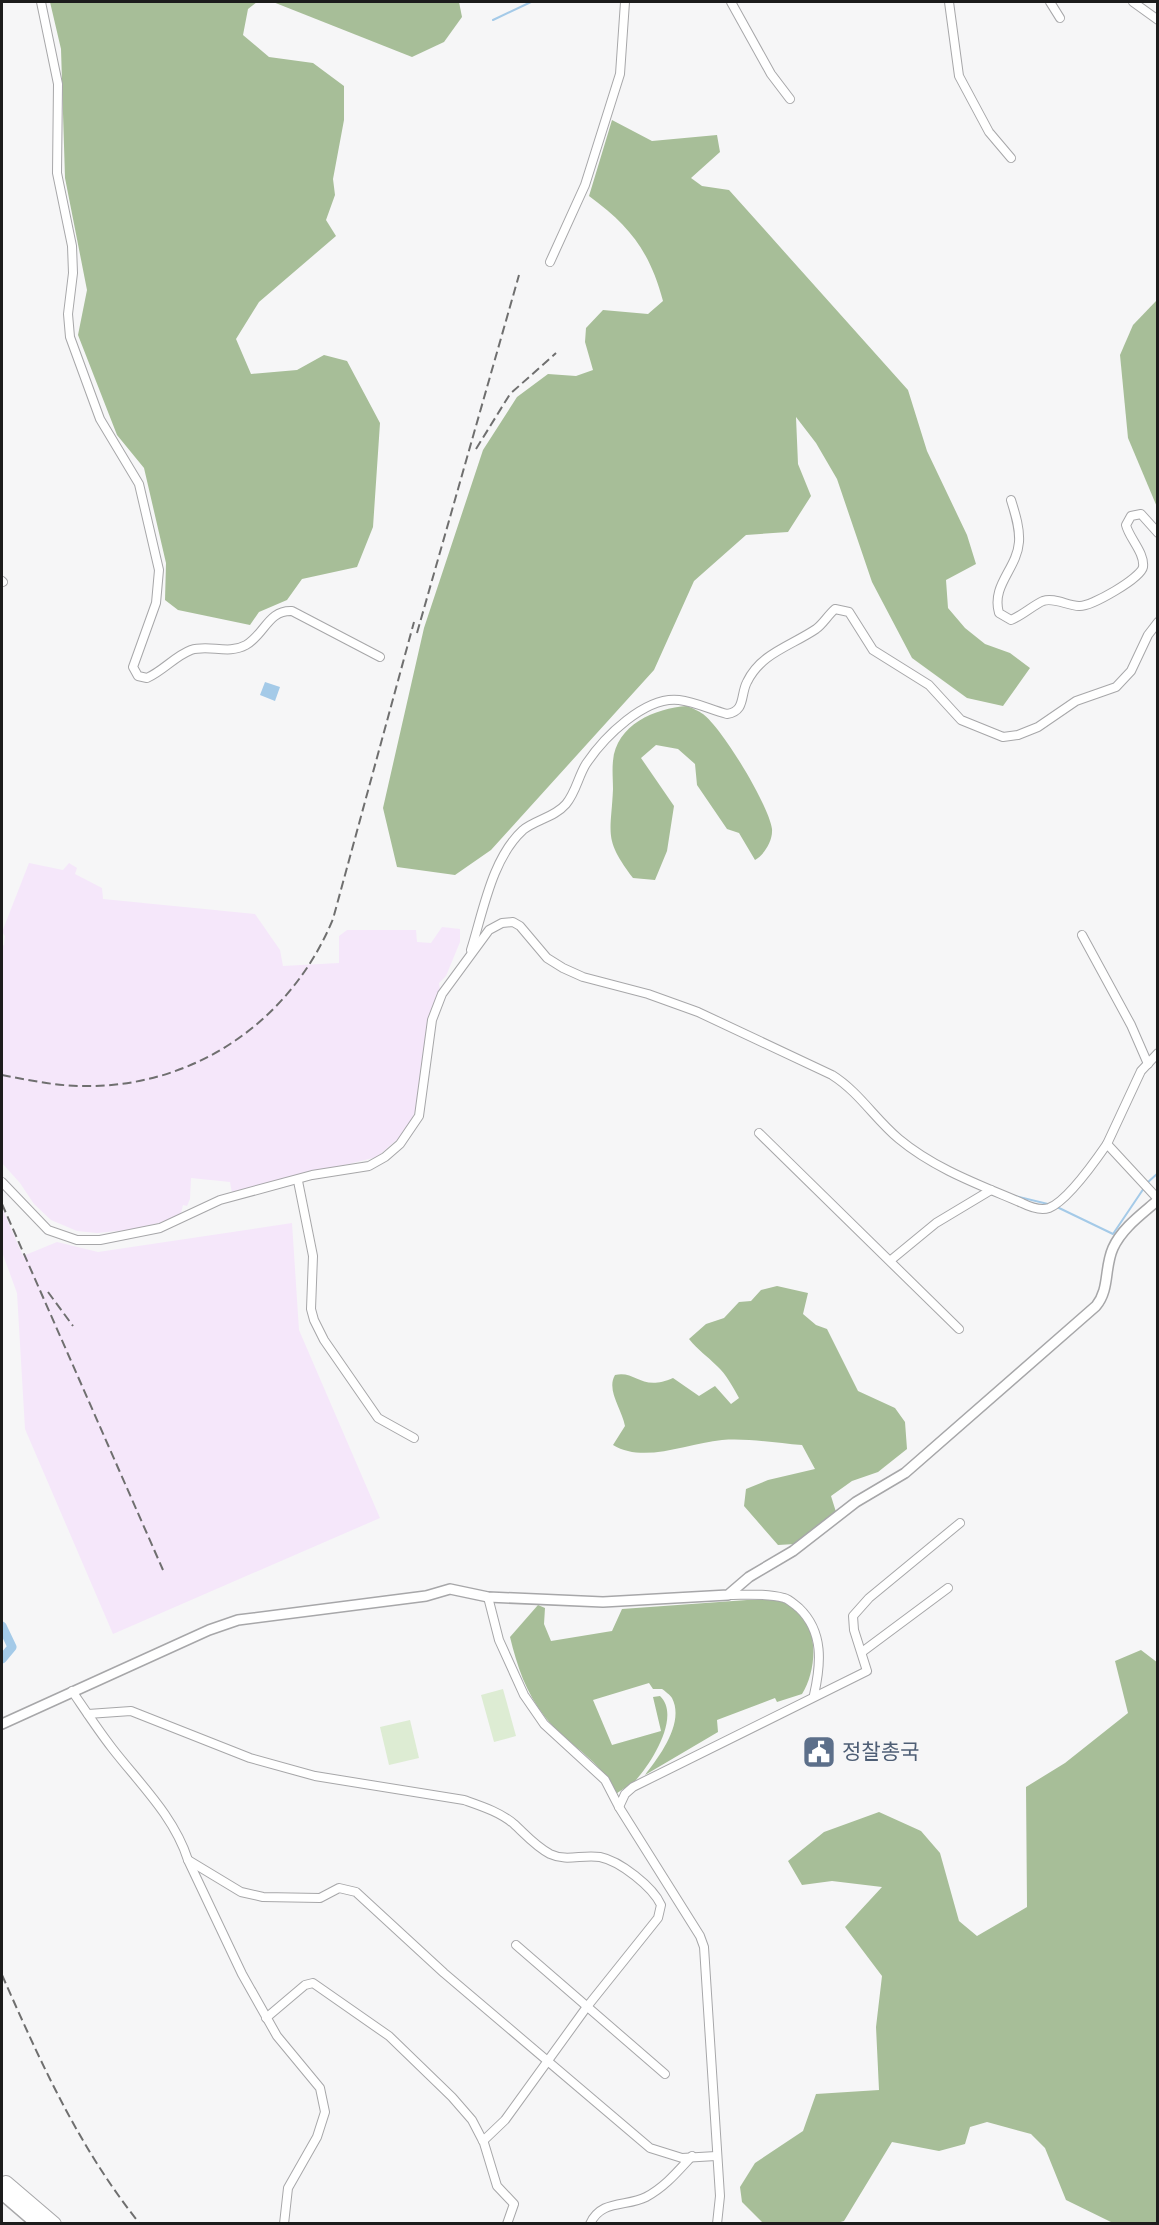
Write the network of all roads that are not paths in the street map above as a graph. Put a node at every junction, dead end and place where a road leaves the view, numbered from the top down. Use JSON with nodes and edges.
{"nodes":[{"id":1,"x":41,"y":2,"type":"edge"},
{"id":2,"x":624,"y":2,"type":"edge"},
{"id":3,"x":731,"y":2,"type":"edge"},
{"id":4,"x":949,"y":2,"type":"edge"},
{"id":5,"x":1050,"y":2,"type":"edge"},
{"id":6,"x":1133,"y":2,"type":"edge"},
{"id":7,"x":1060,"y":18,"type":"dead end"},
{"id":8,"x":1158,"y":20,"type":"edge"},
{"id":9,"x":790,"y":99,"type":"dead end"},
{"id":10,"x":1011,"y":158,"type":"dead end"},
{"id":11,"x":550,"y":262,"type":"dead end"},
{"id":12,"x":1011,"y":500,"type":"dead end"},
{"id":13,"x":1158,"y":533,"type":"edge"},
{"id":14,"x":1158,"y":622,"type":"edge"},
{"id":15,"x":380,"y":657,"type":"dead end"},
{"id":16,"x":1082,"y":935,"type":"dead end"},
{"id":17,"x":470,"y":954,"type":"junction"},
{"id":18,"x":1158,"y":1053,"type":"edge"},
{"id":19,"x":1148,"y":1064,"type":"junction"},
{"id":20,"x":759,"y":1133,"type":"dead end"},
{"id":21,"x":1107,"y":1144,"type":"junction"},
{"id":22,"x":298,"y":1180,"type":"junction"},
{"id":23,"x":2,"y":1182,"type":"edge"},
{"id":24,"x":991,"y":1190,"type":"junction"},
{"id":25,"x":1158,"y":1199,"type":"edge"},
{"id":26,"x":891,"y":1260,"type":"junction"},
{"id":27,"x":959,"y":1329,"type":"dead end"},
{"id":28,"x":414,"y":1438,"type":"dead end"},
{"id":29,"x":960,"y":1523,"type":"dead end"},
{"id":30,"x":948,"y":1588,"type":"dead end"},
{"id":31,"x":728,"y":1595,"type":"junction"},
{"id":32,"x":488,"y":1597,"type":"junction"},
{"id":33,"x":862,"y":1652,"type":"junction"},
{"id":34,"x":72,"y":1691,"type":"junction"},
{"id":35,"x":814,"y":1695,"type":"junction"},
{"id":36,"x":88,"y":1714,"type":"junction"},
{"id":37,"x":2,"y":1724,"type":"edge"},
{"id":38,"x":619,"y":1807,"type":"junction"},
{"id":39,"x":188,"y":1860,"type":"junction"},
{"id":40,"x":516,"y":1945,"type":"dead end"},
{"id":41,"x":586,"y":2008,"type":"junction"},
{"id":42,"x":266,"y":2018,"type":"junction"},
{"id":43,"x":549,"y":2060,"type":"junction"},
{"id":44,"x":665,"y":2074,"type":"dead end"},
{"id":45,"x":483,"y":2141,"type":"junction"},
{"id":46,"x":692,"y":2156,"type":"junction"},
{"id":47,"x":716,"y":2156,"type":"junction"},
{"id":48,"x":3,"y":2182,"type":"edge"},
{"id":49,"x":38,"y":2223,"type":"edge"},
{"id":50,"x":54,"y":2223,"type":"edge"},
{"id":51,"x":284,"y":2223,"type":"edge"},
{"id":52,"x":507,"y":2223,"type":"edge"},
{"id":53,"x":590,"y":2223,"type":"edge"},
{"id":54,"x":717,"y":2223,"type":"edge"}],
"edges":[{"from":1,"to":15,"type":"street"},
{"from":2,"to":11,"type":"street"},
{"from":3,"to":9,"type":"street"},
{"from":4,"to":10,"type":"street"},
{"from":5,"to":7,"type":"street"},
{"from":6,"to":8,"type":"street"},
{"from":12,"to":13,"type":"street"},
{"from":14,"to":17,"type":"street"},
{"from":16,"to":19,"type":"street"},
{"from":17,"to":22,"type":"street"},
{"from":17,"to":24,"type":"street"},
{"from":18,"to":19,"type":"street"},
{"from":19,"to":21,"type":"street"},
{"from":20,"to":26,"type":"street"},
{"from":21,"to":24,"type":"street"},
{"from":21,"to":25,"type":"street"},
{"from":22,"to":23,"type":"street"},
{"from":22,"to":28,"type":"street"},
{"from":24,"to":26,"type":"street"},
{"from":25,"to":31,"type":"street"},
{"from":26,"to":27,"type":"street"},
{"from":29,"to":33,"type":"street"},
{"from":30,"to":33,"type":"street"},
{"from":31,"to":32,"type":"street"},
{"from":31,"to":35,"type":"street"},
{"from":32,"to":34,"type":"street"},
{"from":32,"to":38,"type":"street"},
{"from":33,"to":35,"type":"street"},
{"from":34,"to":36,"type":"street"},
{"from":34,"to":37,"type":"street"},
{"from":35,"to":38,"type":"street"},
{"from":36,"to":39,"type":"street"},
{"from":36,"to":41,"type":"street"},
{"from":38,"to":47,"type":"street"},
{"from":39,"to":42,"type":"street"},
{"from":39,"to":43,"type":"street"},
{"from":40,"to":41,"type":"street"},
{"from":41,"to":43,"type":"street"},
{"from":41,"to":44,"type":"street"},
{"from":42,"to":45,"type":"street"},
{"from":42,"to":51,"type":"street"},
{"from":43,"to":45,"type":"street"},
{"from":43,"to":46,"type":"street"},
{"from":45,"to":52,"type":"street"},
{"from":46,"to":47,"type":"street"},
{"from":46,"to":53,"type":"street"},
{"from":47,"to":54,"type":"street"},
{"from":48,"to":49,"type":"main road"},
{"from":48,"to":50,"type":"highway"}]}
